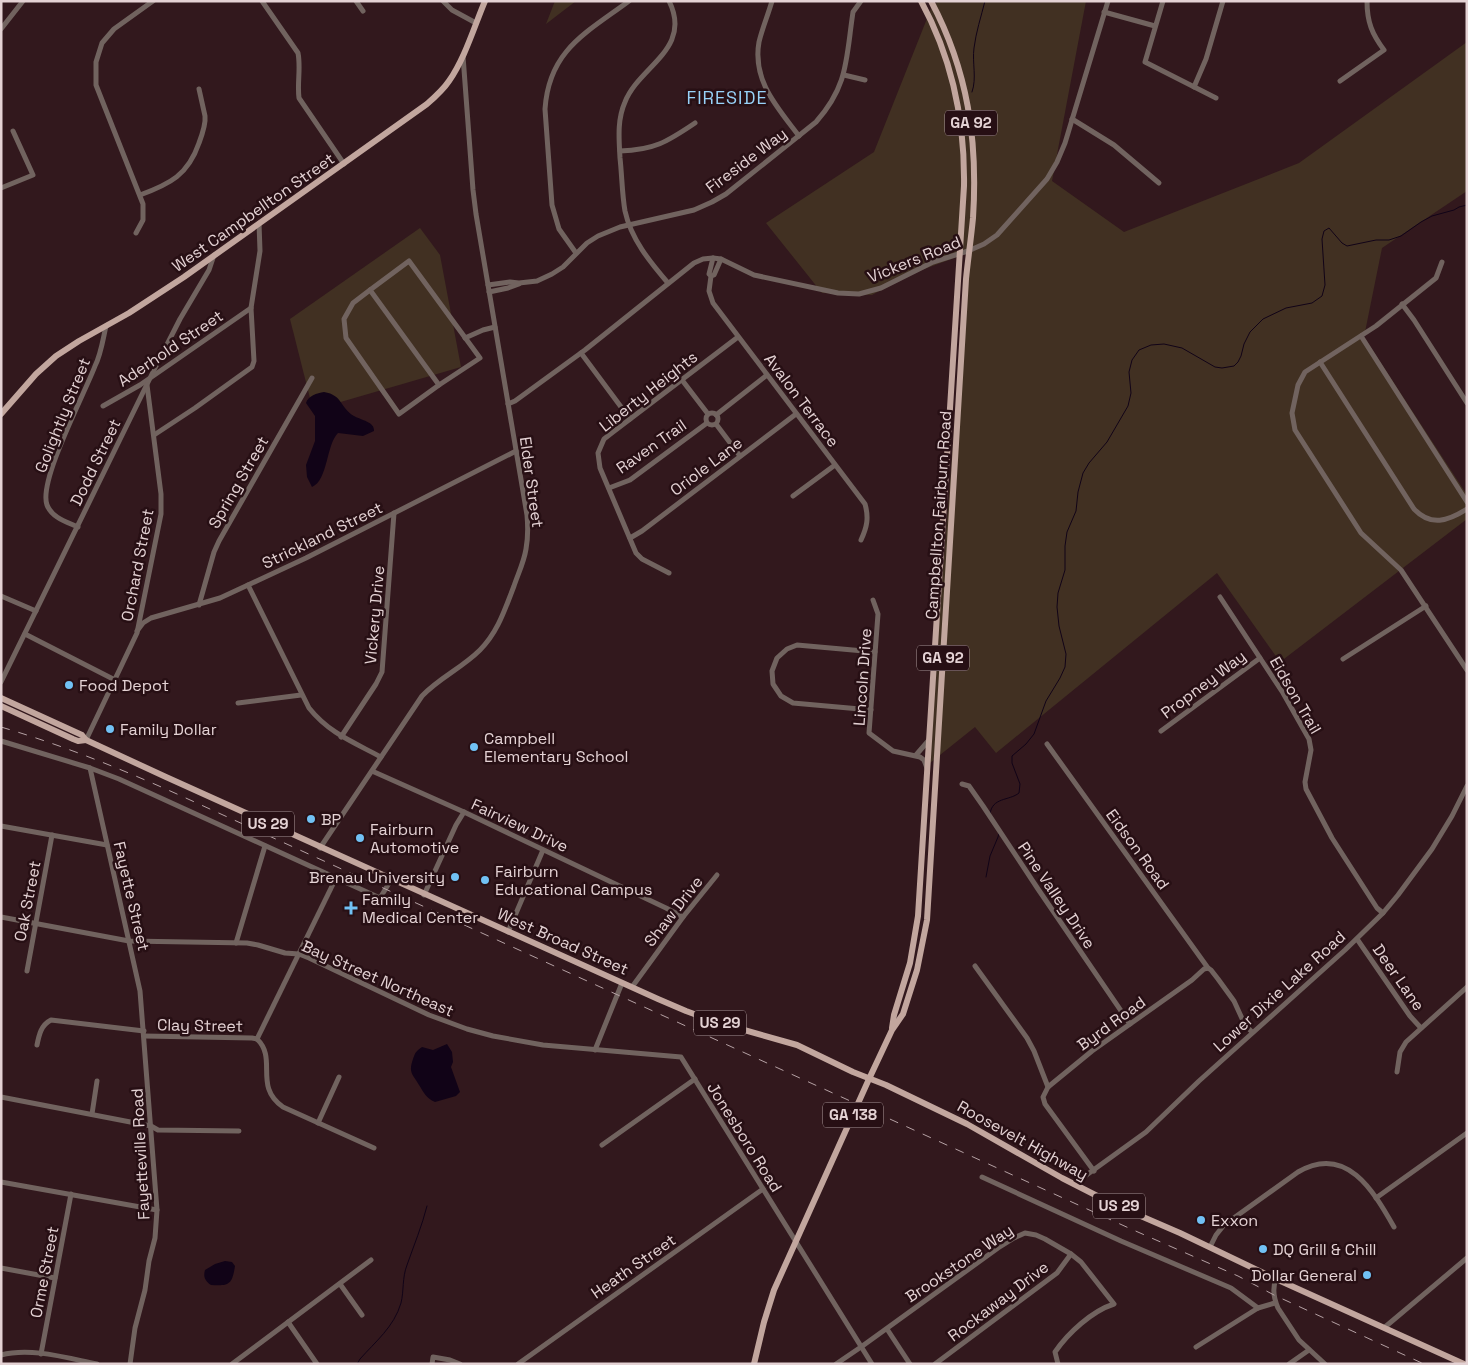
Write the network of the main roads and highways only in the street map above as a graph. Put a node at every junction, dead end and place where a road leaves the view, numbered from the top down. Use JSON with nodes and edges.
{"nodes":[{"id":1,"x":485,"y":1,"type":"edge"},
{"id":2,"x":921,"y":1,"type":"edge"},
{"id":3,"x":931,"y":1,"type":"edge"},
{"id":4,"x":1,"y":414,"type":"edge"},
{"id":5,"x":1,"y":698,"type":"edge"},
{"id":6,"x":1,"y":706,"type":"edge"},
{"id":7,"x":86,"y":740,"type":"junction"},
{"id":8,"x":892,"y":1030,"type":"junction"},
{"id":9,"x":869,"y":1078,"type":"junction"},
{"id":10,"x":754,"y":1364,"type":"edge"},
{"id":11,"x":1464,"y":1364,"type":"edge"}],
"edges":[{"from":1,"to":4,"type":"main road","name":"West Campbellton Street"},
{"from":2,"to":8,"type":"main road","name":"Campbellton Fairburn Road","number":"GA 92"},
{"from":3,"to":8,"type":"main road","name":"Campbellton Fairburn Road","number":"GA 92"},
{"from":5,"to":7,"type":"main road","name":"West Broad Street","number":"US 29"},
{"from":6,"to":7,"type":"main road","name":"West Broad Street","number":"US 29"},
{"from":7,"to":9,"type":"main road","name":"West Broad Street","number":"US 29"},
{"from":8,"to":9,"type":"main road","name":"Campbellton Fairburn Road","number":"GA 92"},
{"from":9,"to":10,"type":"main road","number":"GA 138"},
{"from":9,"to":11,"type":"main road","name":"Roosevelt Highway","number":"US 29"}]}
